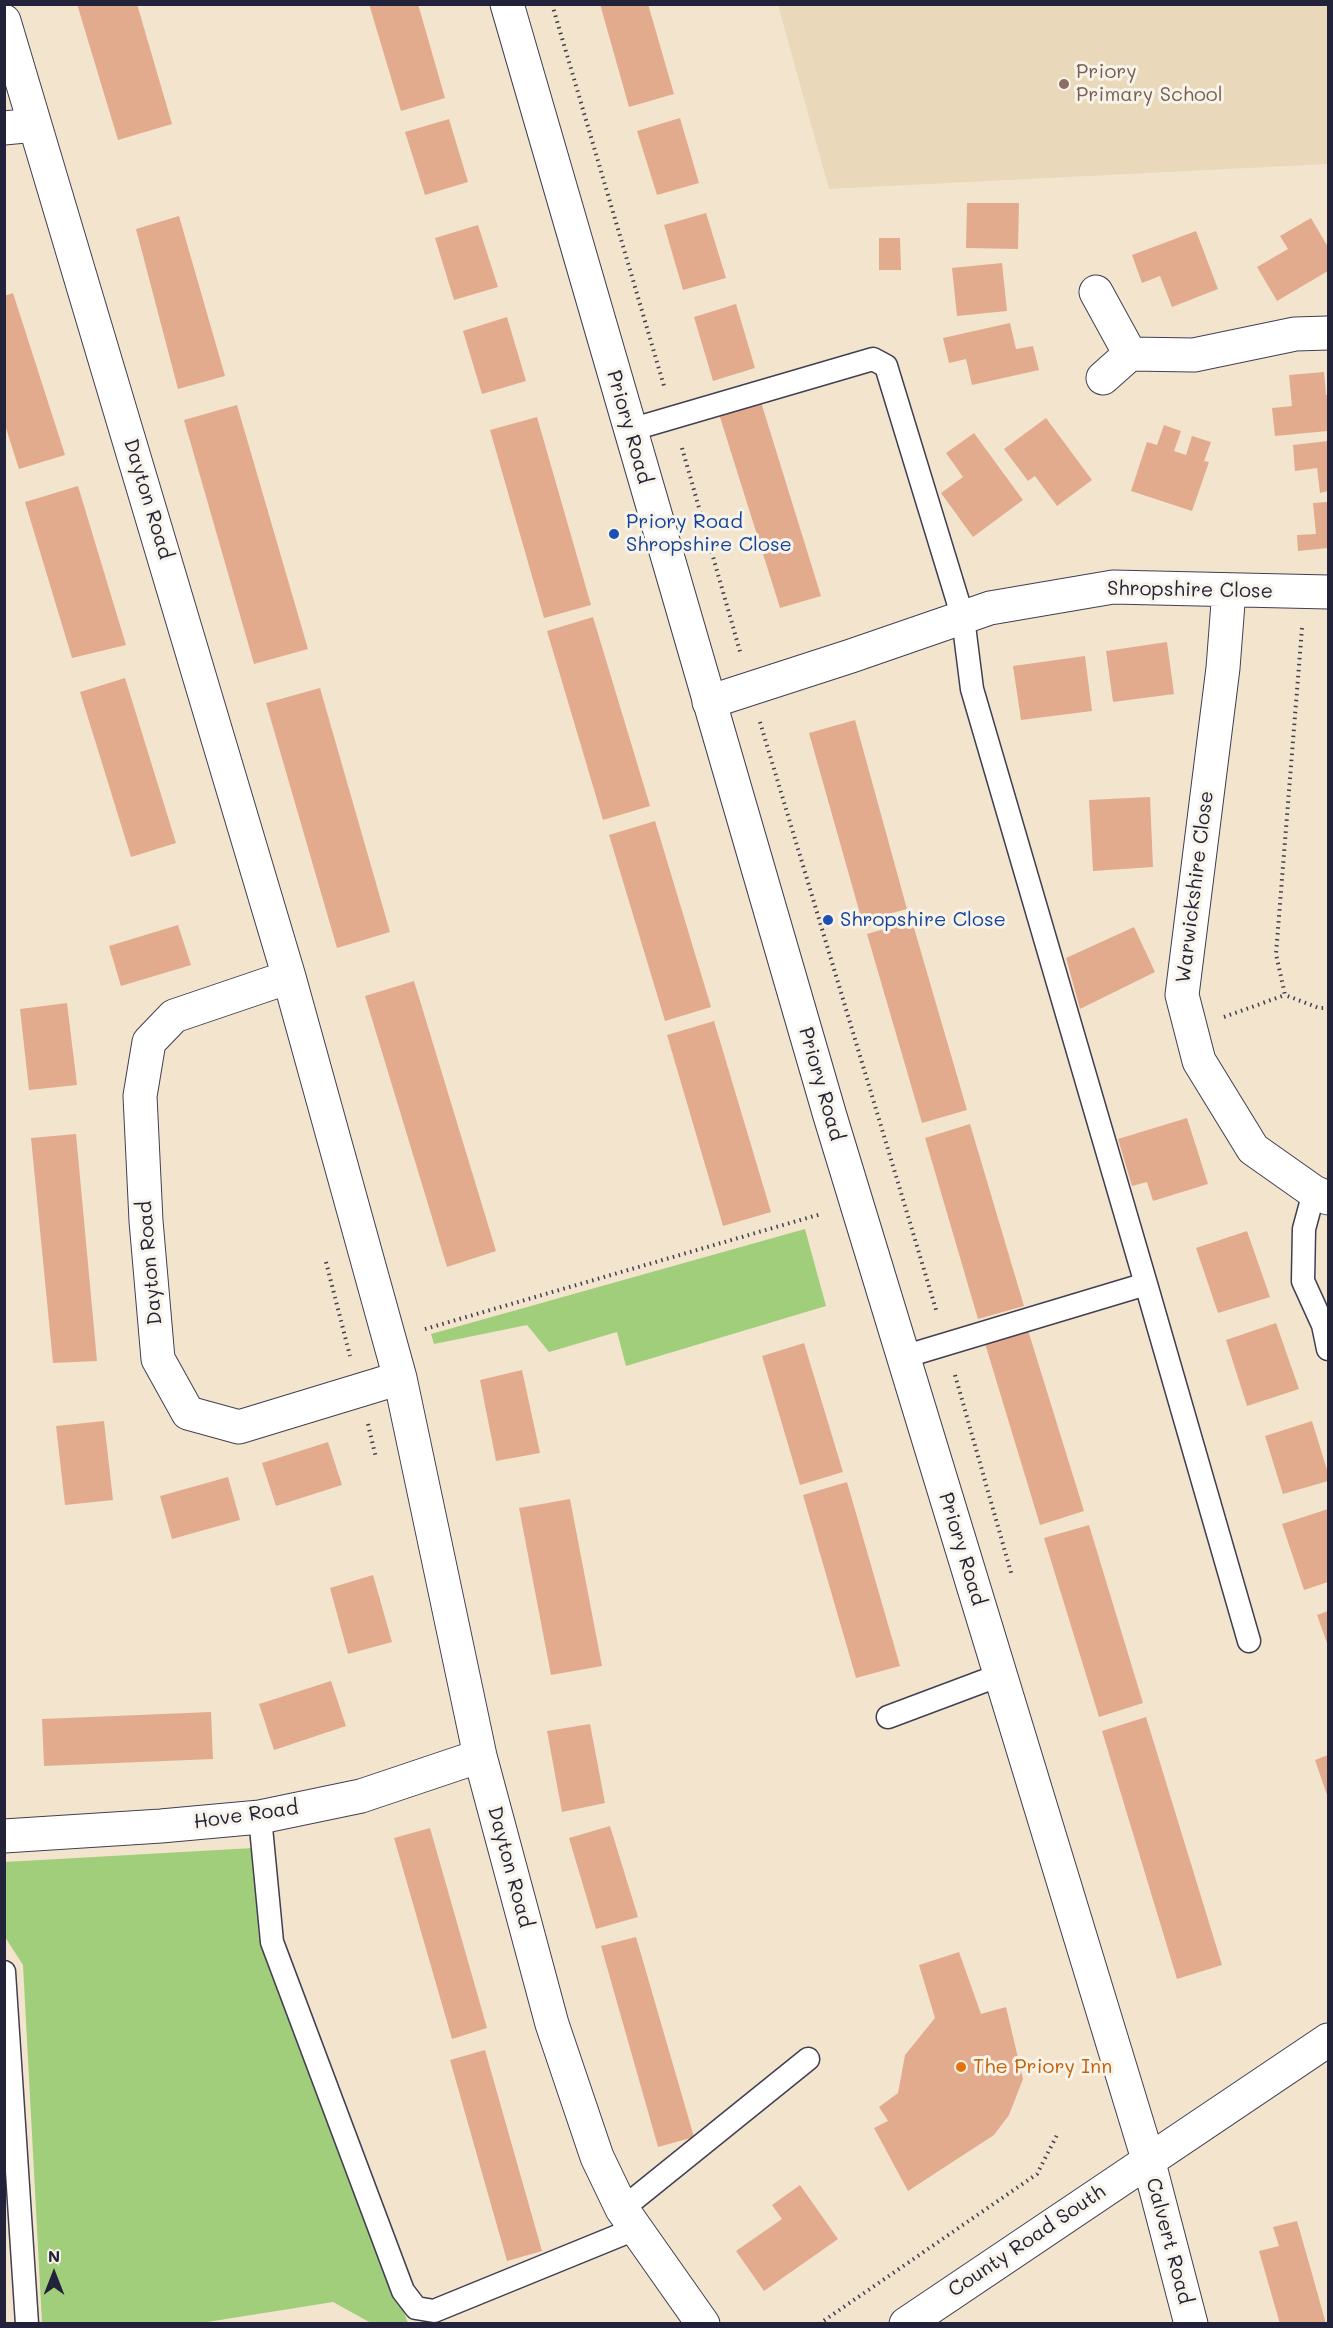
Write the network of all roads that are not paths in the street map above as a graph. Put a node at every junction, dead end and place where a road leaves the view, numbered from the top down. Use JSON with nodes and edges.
{"nodes":[{"id":1,"x":507,"y":4,"type":"edge"},
{"id":2,"x":4,"y":21,"type":"edge"},
{"id":3,"x":20,"y":126,"type":"edge"},
{"id":4,"x":1096,"y":292,"type":"dead end"},
{"id":5,"x":1329,"y":333,"type":"edge"},
{"id":6,"x":1130,"y":354,"type":"junction"},
{"id":7,"x":1103,"y":378,"type":"dead end"},
{"id":8,"x":630,"y":430,"type":"junction"},
{"id":9,"x":1229,"y":591,"type":"junction"},
{"id":10,"x":1317,"y":592,"type":"edge"},
{"id":11,"x":963,"y":618,"type":"junction"},
{"id":12,"x":709,"y":702,"type":"junction"},
{"id":13,"x":289,"y":977,"type":"junction"},
{"id":14,"x":1321,"y":1195,"type":"edge"},
{"id":15,"x":1146,"y":1284,"type":"junction"},
{"id":16,"x":1329,"y":1349,"type":"edge"},
{"id":17,"x":903,"y":1357,"type":"junction"},
{"id":18,"x":400,"y":1378,"type":"junction"},
{"id":19,"x":1249,"y":1641,"type":"dead end"},
{"id":20,"x":1000,"y":1675,"type":"junction"},
{"id":21,"x":888,"y":1717,"type":"dead end"},
{"id":22,"x":480,"y":1756,"type":"junction"},
{"id":23,"x":260,"y":1817,"type":"junction"},
{"id":24,"x":4,"y":1836,"type":"edge"},
{"id":25,"x":4,"y":1972,"type":"edge"},
{"id":26,"x":1329,"y":2040,"type":"edge"},
{"id":27,"x":808,"y":2060,"type":"dead end"},
{"id":28,"x":1148,"y":2159,"type":"junction"},
{"id":29,"x":628,"y":2219,"type":"junction"},
{"id":30,"x":27,"y":2324,"type":"edge"},
{"id":31,"x":703,"y":2324,"type":"edge"},
{"id":32,"x":906,"y":2324,"type":"edge"},
{"id":33,"x":1191,"y":2324,"type":"edge"}],
"edges":[{"from":1,"to":8,"type":"street","name":"Priory Road"},
{"from":2,"to":3,"type":"street","name":"Dayton Road"},
{"from":3,"to":13,"type":"street","name":"Dayton Road"},
{"from":4,"to":6,"type":"street"},
{"from":5,"to":6,"type":"street"},
{"from":6,"to":7,"type":"street"},
{"from":8,"to":11,"type":"lane"},
{"from":8,"to":12,"type":"street","name":"Priory Road"},
{"from":9,"to":10,"type":"street","name":"Shropshire Close"},
{"from":9,"to":11,"type":"street","name":"Shropshire Close"},
{"from":9,"to":14,"type":"street","name":"Warwickshire Close"},
{"from":11,"to":12,"type":"street","name":"Shropshire Close"},
{"from":11,"to":15,"type":"lane"},
{"from":12,"to":17,"type":"street","name":"Priory Road"},
{"from":13,"to":18,"type":"street","name":"Dayton Road"},
{"from":13,"to":18,"type":"street","name":"Dayton Road"},
{"from":14,"to":16,"type":"lane"},
{"from":15,"to":17,"type":"lane"},
{"from":15,"to":19,"type":"lane"},
{"from":17,"to":20,"type":"street","name":"Priory Road"},
{"from":18,"to":22,"type":"street","name":"Dayton Road"},
{"from":20,"to":21,"type":"lane"},
{"from":20,"to":28,"type":"street","name":"Priory Road"},
{"from":22,"to":23,"type":"street","name":"Hove Road"},
{"from":22,"to":29,"type":"street","name":"Dayton Road"},
{"from":23,"to":24,"type":"street","name":"Hove Road"},
{"from":23,"to":29,"type":"lane"},
{"from":25,"to":30,"type":"lane"},
{"from":26,"to":28,"type":"street","name":"County Road South"},
{"from":27,"to":29,"type":"lane"},
{"from":28,"to":32,"type":"street","name":"County Road South"},
{"from":28,"to":33,"type":"street","name":"Calvert Road"},
{"from":29,"to":31,"type":"street","name":"Dayton Road"}]}
